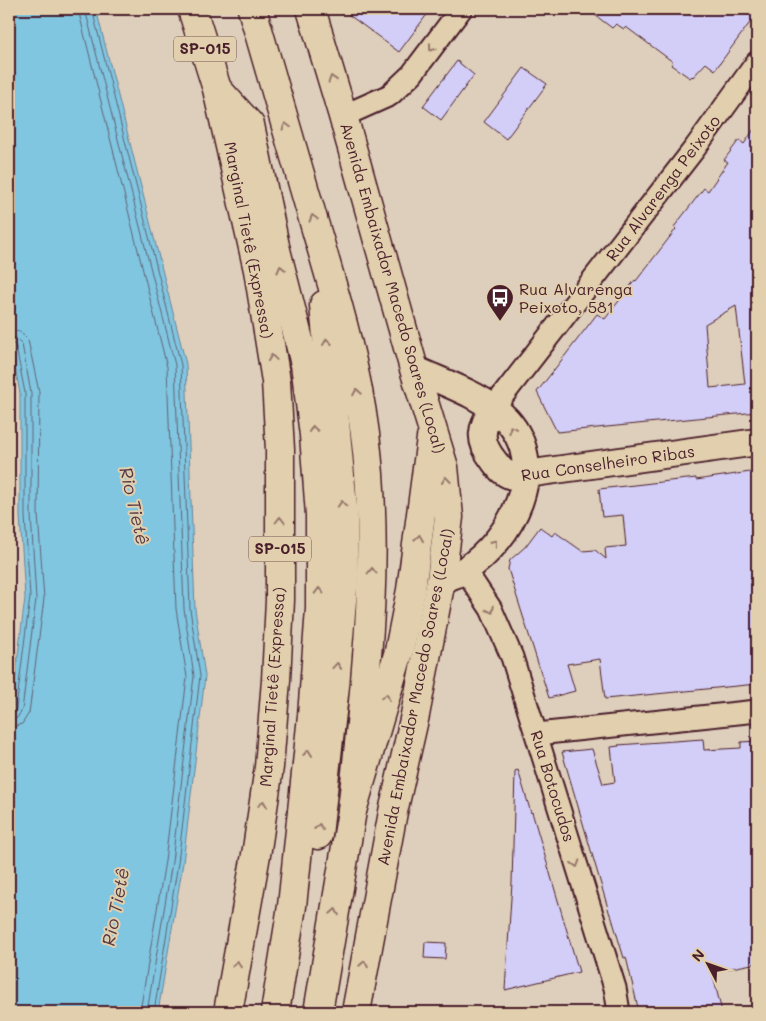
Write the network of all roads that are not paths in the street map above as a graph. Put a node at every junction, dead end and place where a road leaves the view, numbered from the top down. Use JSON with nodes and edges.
{"nodes":[{"id":1,"x":192,"y":9,"type":"edge"},
{"id":2,"x":252,"y":9,"type":"edge"},
{"id":3,"x":311,"y":9,"type":"edge"},
{"id":4,"x":461,"y":9,"type":"edge"},
{"id":5,"x":757,"y":62,"type":"edge"},
{"id":6,"x":217,"y":89,"type":"junction"},
{"id":7,"x":343,"y":116,"type":"junction"},
{"id":8,"x":322,"y":252,"type":"junction"},
{"id":9,"x":414,"y":369,"type":"junction"},
{"id":10,"x":494,"y":407,"type":"junction"},
{"id":11,"x":432,"y":429,"type":"junction"},
{"id":12,"x":757,"y":442,"type":"edge"},
{"id":13,"x":526,"y":474,"type":"junction"},
{"id":14,"x":453,"y":575,"type":"junction"},
{"id":15,"x":757,"y":711,"type":"edge"},
{"id":16,"x":537,"y":734,"type":"junction"},
{"id":17,"x":352,"y":811,"type":"junction"},
{"id":18,"x":292,"y":906,"type":"junction"},
{"id":19,"x":228,"y":1012,"type":"edge"},
{"id":20,"x":276,"y":1012,"type":"edge"},
{"id":21,"x":318,"y":1012,"type":"edge"},
{"id":22,"x":356,"y":1012,"type":"edge"},
{"id":23,"x":619,"y":1012,"type":"edge"}],
"edges":[{"from":1,"to":6,"type":"highway","name":"Marginal Tietê (Expressa)","number":"SP-015"},
{"from":8,"to":2,"type":"highway","one_way":true},
{"from":7,"to":3,"type":"highway","name":"Avenida Embaixador Macedo Soares (Local)","one_way":true},
{"from":4,"to":7,"type":"street","one_way":true},
{"from":5,"to":10,"type":"street","name":"Rua Alvarenga Peixoto"},
{"from":18,"to":6,"type":"highway","one_way":true},
{"from":19,"to":6,"type":"highway","name":"Marginal Tietê (Expressa)","number":"SP-015","one_way":true},
{"from":7,"to":9,"type":"highway","name":"Avenida Embaixador Macedo Soares (Local)"},
{"from":17,"to":8,"type":"highway","one_way":true},
{"from":18,"to":8,"type":"highway","one_way":true},
{"from":9,"to":10,"type":"street"},
{"from":9,"to":11,"type":"highway","name":"Avenida Embaixador Macedo Soares (Local)"},
{"from":10,"to":13,"type":"street","name":"Rua Conselheiro Ribas"},
{"from":14,"to":11,"type":"highway","name":"Avenida Embaixador Macedo Soares (Local)","one_way":true},
{"from":17,"to":11,"type":"highway","one_way":true},
{"from":12,"to":13,"type":"street","name":"Rua Conselheiro Ribas"},
{"from":14,"to":13,"type":"street","one_way":true},
{"from":14,"to":16,"type":"street","name":"Rua Botocudos","one_way":true},
{"from":22,"to":14,"type":"highway","name":"Avenida Embaixador Macedo Soares (Local)","one_way":true},
{"from":15,"to":16,"type":"street"},
{"from":16,"to":23,"type":"street","name":"Rua Botocudos","one_way":true},
{"from":21,"to":17,"type":"highway","one_way":true},
{"from":18,"to":20,"type":"highway"}]}
